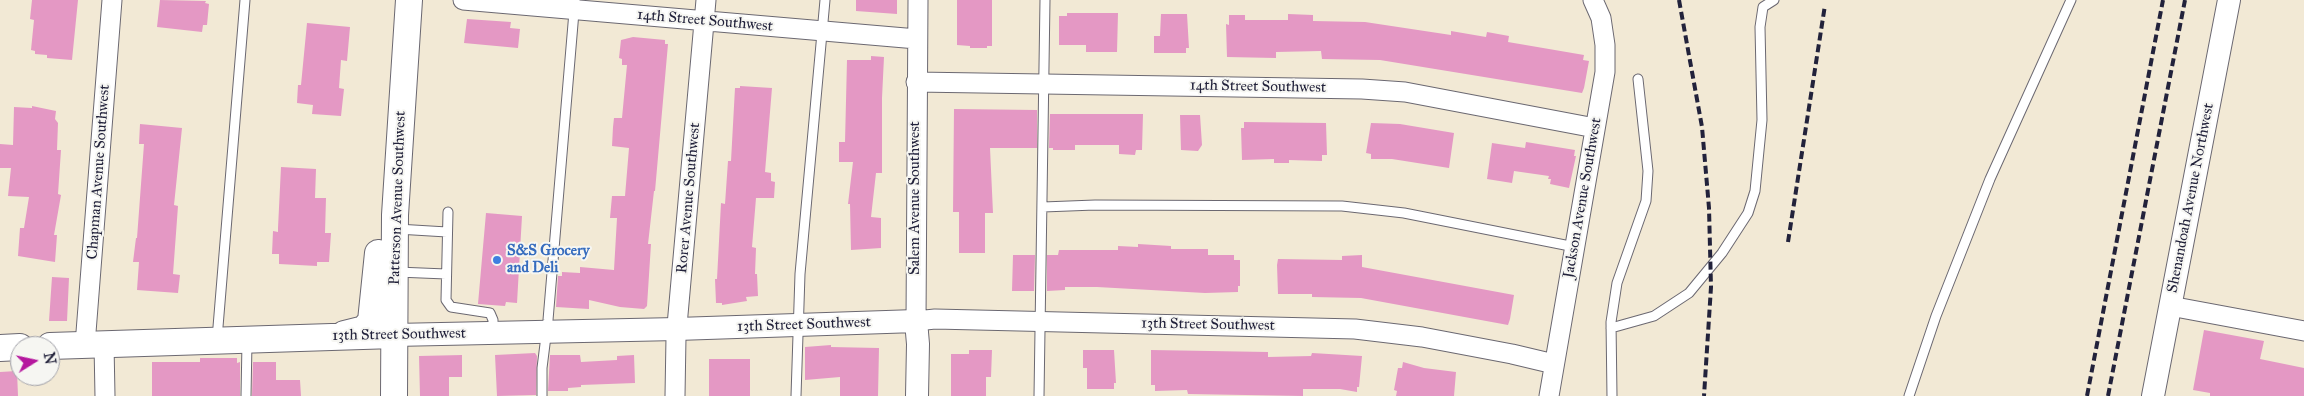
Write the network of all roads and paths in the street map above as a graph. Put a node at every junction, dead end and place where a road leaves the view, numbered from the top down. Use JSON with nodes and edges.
{"nodes":[{"id":1,"x":112,"y":0,"type":"edge"},
{"id":2,"x":245,"y":0,"type":"edge"},
{"id":3,"x":409,"y":0,"type":"edge"},
{"id":4,"x":463,"y":0,"type":"edge"},
{"id":5,"x":706,"y":0,"type":"edge"},
{"id":6,"x":825,"y":0,"type":"edge"},
{"id":7,"x":918,"y":0,"type":"edge"},
{"id":8,"x":1045,"y":0,"type":"edge"},
{"id":9,"x":1593,"y":0,"type":"edge"},
{"id":10,"x":1774,"y":0,"type":"edge"},
{"id":11,"x":2071,"y":0,"type":"edge"},
{"id":12,"x":2229,"y":0,"type":"edge"},
{"id":13,"x":575,"y":5,"type":"edge"},
{"id":14,"x":704,"y":21,"type":"junction"},
{"id":15,"x":822,"y":31,"type":"junction"},
{"id":16,"x":917,"y":38,"type":"junction"},
{"id":17,"x":1638,"y":79,"type":"dead end"},
{"id":18,"x":916,"y":82,"type":"junction"},
{"id":19,"x":1045,"y":84,"type":"junction"},
{"id":20,"x":1596,"y":128,"type":"junction"},
{"id":21,"x":396,"y":196,"type":"junction"},
{"id":22,"x":1043,"y":207,"type":"junction"},
{"id":23,"x":448,"y":212,"type":"dead end"},
{"id":24,"x":394,"y":229,"type":"junction"},
{"id":25,"x":447,"y":232,"type":"junction"},
{"id":26,"x":1575,"y":247,"type":"junction"},
{"id":27,"x":394,"y":272,"type":"junction"},
{"id":28,"x":446,"y":274,"type":"junction"},
{"id":29,"x":2170,"y":306,"type":"junction"},
{"id":30,"x":916,"y":321,"type":"junction"},
{"id":31,"x":1039,"y":322,"type":"junction"},
{"id":32,"x":799,"y":325,"type":"junction"},
{"id":33,"x":1611,"y":328,"type":"junction"},
{"id":34,"x":677,"y":329,"type":"junction"},
{"id":35,"x":2304,"y":332,"type":"edge"},
{"id":36,"x":546,"y":333,"type":"junction"},
{"id":37,"x":493,"y":334,"type":"junction"},
{"id":38,"x":394,"y":335,"type":"junction"},
{"id":39,"x":333,"y":336,"type":"junction"},
{"id":40,"x":247,"y":339,"type":"junction"},
{"id":41,"x":217,"y":340,"type":"junction"},
{"id":42,"x":95,"y":344,"type":"junction"},
{"id":43,"x":60,"y":346,"type":"edge"},
{"id":44,"x":1554,"y":364,"type":"junction"},
{"id":45,"x":105,"y":396,"type":"edge"},
{"id":46,"x":246,"y":396,"type":"edge"},
{"id":47,"x":394,"y":396,"type":"edge"},
{"id":48,"x":542,"y":396,"type":"edge"},
{"id":49,"x":675,"y":396,"type":"edge"},
{"id":50,"x":796,"y":396,"type":"edge"},
{"id":51,"x":917,"y":396,"type":"edge"},
{"id":52,"x":1039,"y":396,"type":"edge"},
{"id":53,"x":1549,"y":396,"type":"edge"},
{"id":54,"x":1612,"y":396,"type":"edge"},
{"id":55,"x":1910,"y":396,"type":"edge"},
{"id":56,"x":2153,"y":396,"type":"edge"}],
"edges":[{"from":1,"to":42,"type":"street","name":"Chapman Avenue Southwest"},
{"from":2,"to":41,"type":"lane"},
{"from":3,"to":21,"type":"main road","name":"Patterson Avenue Southwest"},
{"from":4,"to":13,"type":"street","name":"14th Street Southwest"},
{"from":5,"to":14,"type":"street","name":"Rorer Avenue Southwest"},
{"from":6,"to":15,"type":"lane"},
{"from":7,"to":16,"type":"street","name":"Salem Avenue Southwest"},
{"from":8,"to":19,"type":"lane"},
{"from":9,"to":20,"type":"street","name":"Jackson Avenue Southwest"},
{"from":10,"to":33,"type":"lane"},
{"from":11,"to":55,"type":"lane"},
{"from":12,"to":29,"type":"street","name":"Shenandoah Avenue Northwest"},
{"from":13,"to":14,"type":"street","name":"14th Street Southwest"},
{"from":13,"to":36,"type":"lane"},
{"from":14,"to":15,"type":"street","name":"14th Street Southwest"},
{"from":14,"to":34,"type":"street","name":"Rorer Avenue Southwest"},
{"from":15,"to":16,"type":"street","name":"14th Street Southwest"},
{"from":15,"to":32,"type":"lane"},
{"from":16,"to":18,"type":"street","name":"Salem Avenue Southwest"},
{"from":17,"to":33,"type":"lane"},
{"from":18,"to":19,"type":"street","name":"14th Street Southwest"},
{"from":18,"to":30,"type":"street","name":"Salem Avenue Southwest"},
{"from":19,"to":20,"type":"street","name":"14th Street Southwest"},
{"from":19,"to":22,"type":"lane"},
{"from":20,"to":26,"type":"street","name":"Jackson Avenue Southwest"},
{"from":21,"to":24,"type":"main road","name":"Patterson Avenue Southwest"},
{"from":21,"to":39,"type":"main road"},
{"from":22,"to":26,"type":"lane"},
{"from":22,"to":31,"type":"lane"},
{"from":23,"to":25,"type":"lane"},
{"from":24,"to":25,"type":"lane"},
{"from":24,"to":27,"type":"main road","name":"Patterson Avenue Southwest"},
{"from":25,"to":28,"type":"lane"},
{"from":26,"to":44,"type":"street","name":"Jackson Avenue Southwest"},
{"from":27,"to":28,"type":"lane"},
{"from":27,"to":38,"type":"main road","name":"Patterson Avenue Southwest"},
{"from":28,"to":37,"type":"lane"},
{"from":29,"to":35,"type":"street"},
{"from":29,"to":56,"type":"street","name":"Shenandoah Avenue Northwest"},
{"from":30,"to":31,"type":"street","name":"13th Street Southwest"},
{"from":30,"to":32,"type":"street","name":"13th Street Southwest"},
{"from":30,"to":51,"type":"street","name":"Salem Avenue Southwest"},
{"from":31,"to":44,"type":"street","name":"13th Street Southwest"},
{"from":31,"to":52,"type":"lane"},
{"from":32,"to":34,"type":"street","name":"13th Street Southwest"},
{"from":32,"to":50,"type":"lane"},
{"from":33,"to":54,"type":"lane"},
{"from":34,"to":36,"type":"street","name":"13th Street Southwest"},
{"from":34,"to":49,"type":"street","name":"Rorer Avenue Southwest"},
{"from":36,"to":37,"type":"street","name":"13th Street Southwest"},
{"from":36,"to":48,"type":"lane"},
{"from":37,"to":38,"type":"street","name":"13th Street Southwest"},
{"from":38,"to":39,"type":"main road","name":"13th Street Southwest"},
{"from":38,"to":47,"type":"main road","name":"Patterson Avenue Southwest"},
{"from":39,"to":40,"type":"main road","name":"13th Street Southwest"},
{"from":40,"to":41,"type":"main road","name":"13th Street Southwest"},
{"from":40,"to":46,"type":"lane"},
{"from":41,"to":42,"type":"main road","name":"13th Street Southwest"},
{"from":42,"to":43,"type":"main road","name":"13th Street Southwest"},
{"from":42,"to":45,"type":"street","name":"Chapman Avenue Southwest"},
{"from":44,"to":53,"type":"street","name":"Jackson Avenue Southwest"}]}
